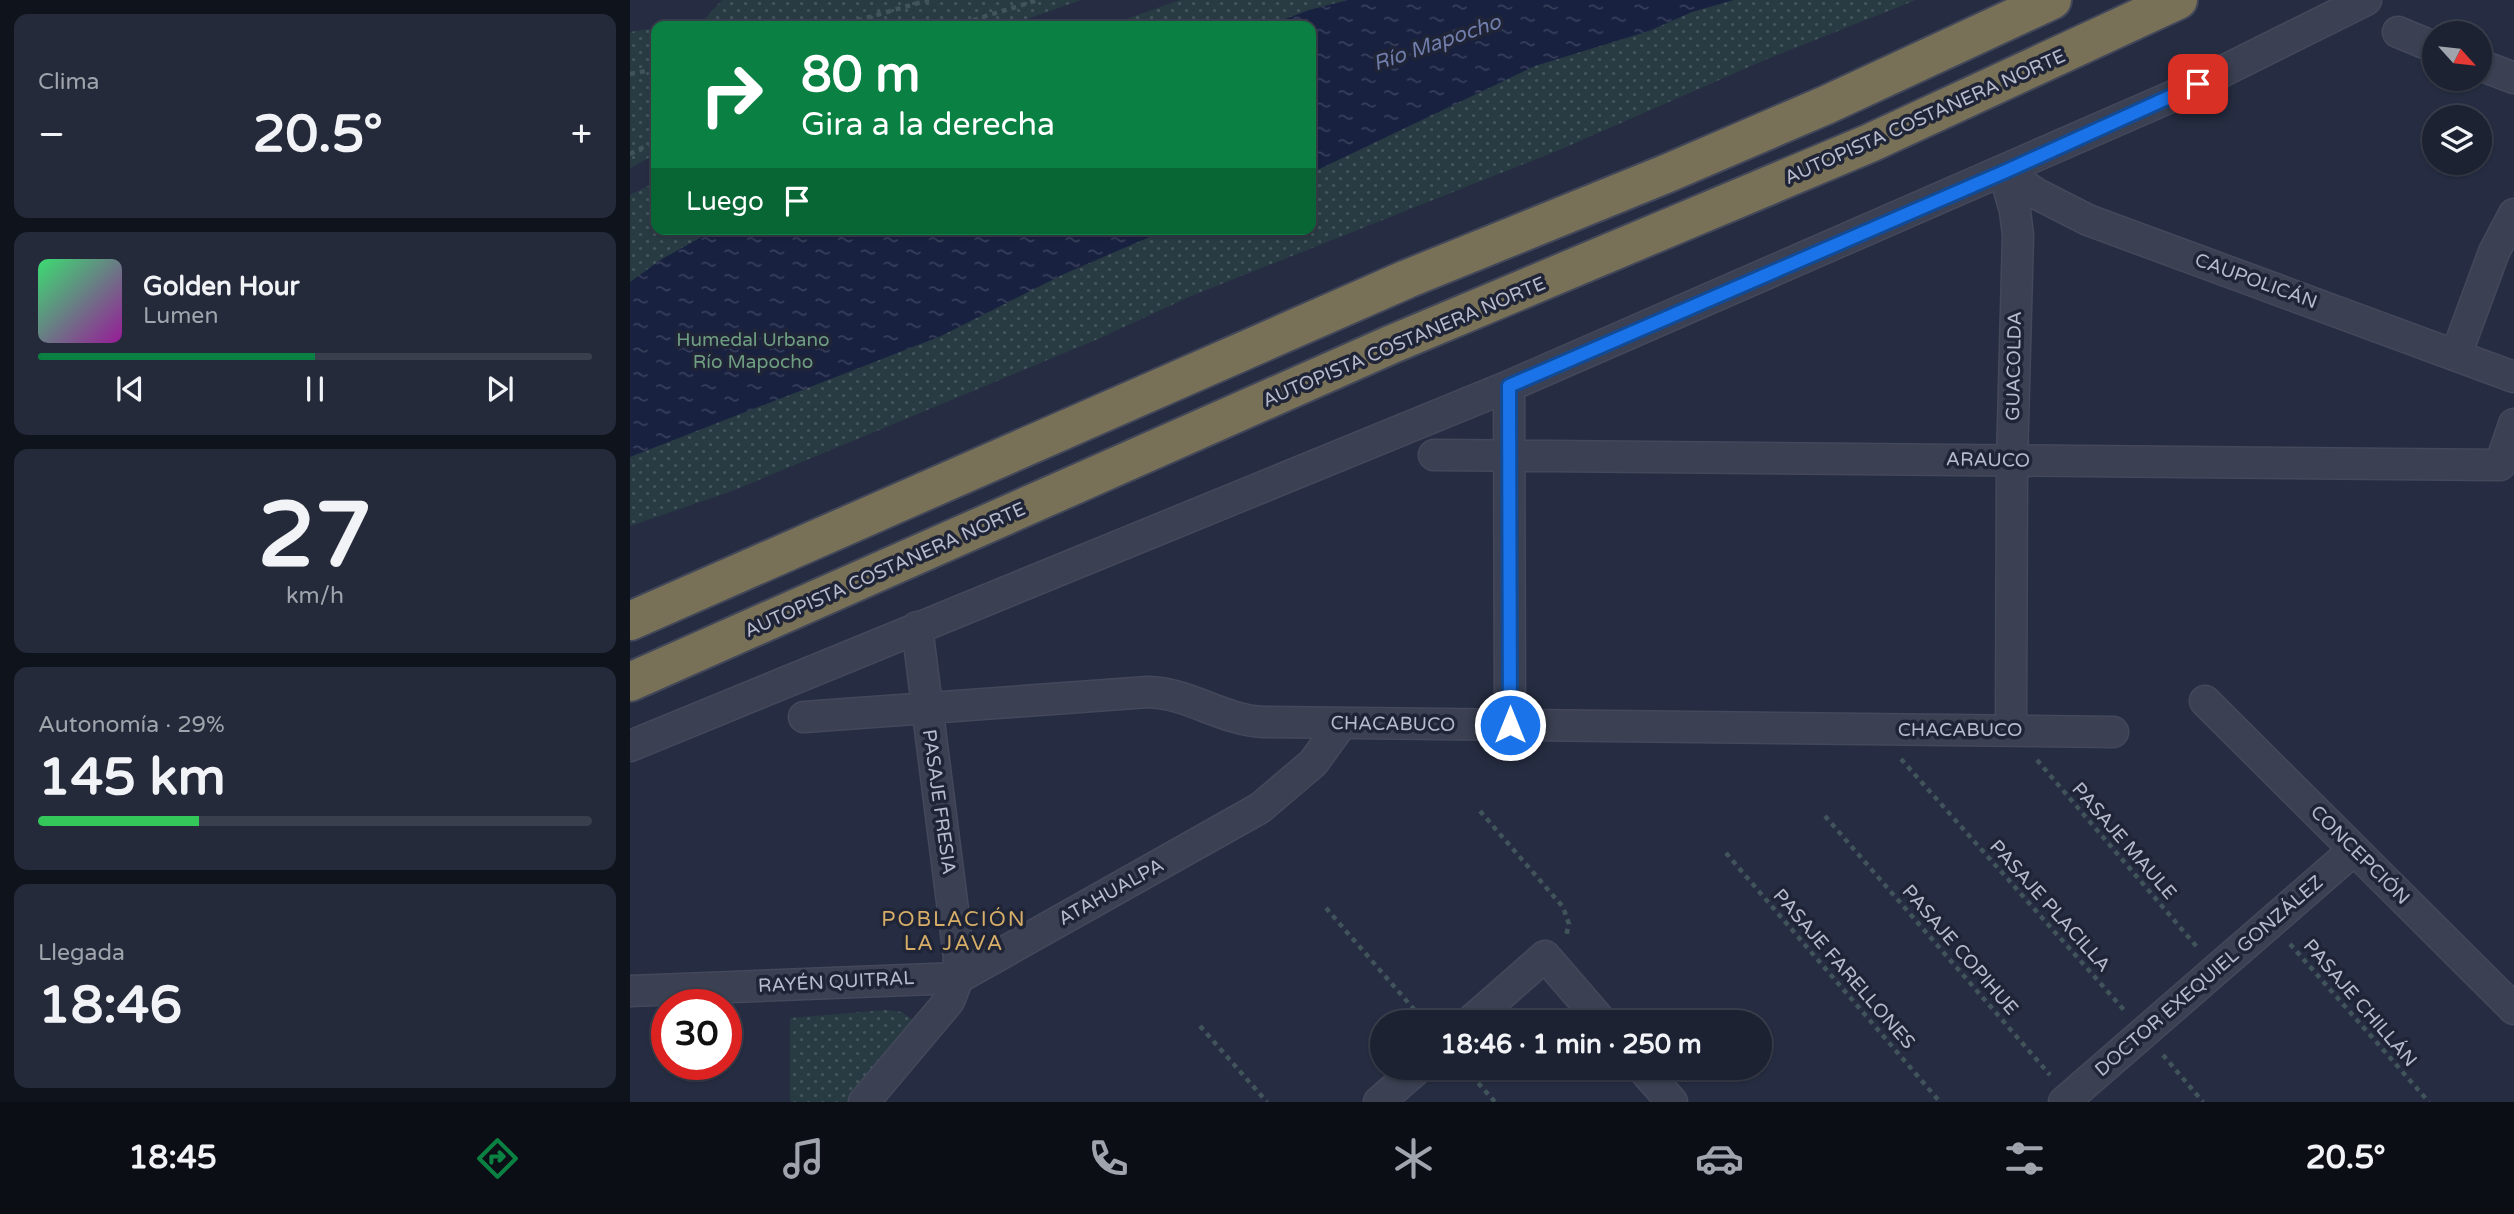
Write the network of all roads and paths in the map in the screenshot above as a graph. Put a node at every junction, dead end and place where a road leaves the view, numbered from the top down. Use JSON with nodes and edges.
{"nodes":[{"id":1,"x":929,"y":0,"type":"edge"},
{"id":2,"x":1038,"y":0,"type":"edge"},
{"id":3,"x":2052,"y":0,"type":"edge"},
{"id":4,"x":2178,"y":0,"type":"edge"},
{"id":5,"x":2366,"y":0,"type":"edge"},
{"id":6,"x":856,"y":21,"type":"edge"},
{"id":7,"x":970,"y":21,"type":"edge"},
{"id":8,"x":2398,"y":32,"type":"dead end"},
{"id":9,"x":2422,"y":42,"type":"edge"},
{"id":10,"x":651,"y":70,"type":"edge"},
{"id":11,"x":2492,"y":70,"type":"edge"},
{"id":12,"x":630,"y":74,"type":"edge"},
{"id":13,"x":2514,"y":78,"type":"edge"},
{"id":14,"x":651,"y":144,"type":"edge"},
{"id":15,"x":630,"y":154,"type":"edge"},
{"id":16,"x":2004,"y":172,"type":"junction"},
{"id":17,"x":2514,"y":214,"type":"edge"},
{"id":18,"x":2456,"y":355,"type":"junction"},
{"id":19,"x":2514,"y":377,"type":"edge"},
{"id":20,"x":1509,"y":386,"type":"junction"},
{"id":21,"x":2514,"y":424,"type":"edge"},
{"id":22,"x":1510,"y":454,"type":"junction"},
{"id":23,"x":1434,"y":455,"type":"dead end"},
{"id":24,"x":2012,"y":461,"type":"junction"},
{"id":25,"x":2507,"y":472,"type":"edge"},
{"id":26,"x":630,"y":621,"type":"edge"},
{"id":27,"x":916,"y":627,"type":"junction"},
{"id":28,"x":630,"y":682,"type":"edge"},
{"id":29,"x":2205,"y":701,"type":"dead end"},
{"id":30,"x":927,"y":710,"type":"junction"},
{"id":31,"x":804,"y":717,"type":"dead end"},
{"id":32,"x":1342,"y":723,"type":"junction"},
{"id":33,"x":1510,"y":725,"type":"junction"},
{"id":34,"x":1874,"y":729,"type":"junction"},
{"id":35,"x":2011,"y":730,"type":"junction"},
{"id":36,"x":2113,"y":732,"type":"dead end"},
{"id":37,"x":630,"y":746,"type":"edge"},
{"id":38,"x":1480,"y":811,"type":"dead end"},
{"id":39,"x":1825,"y":816,"type":"dead end"},
{"id":40,"x":2354,"y":850,"type":"junction"},
{"id":41,"x":1726,"y":853,"type":"dead end"},
{"id":42,"x":1326,"y":908,"type":"dead end"},
{"id":43,"x":2271,"y":922,"type":"junction"},
{"id":44,"x":1545,"y":956,"type":"junction"},
{"id":45,"x":2216,"y":970,"type":"junction"},
{"id":46,"x":958,"y":978,"type":"junction"},
{"id":47,"x":630,"y":992,"type":"edge"},
{"id":48,"x":2514,"y":1009,"type":"edge"},
{"id":49,"x":1415,"y":1010,"type":"edge"},
{"id":50,"x":1484,"y":1010,"type":"edge"},
{"id":51,"x":1592,"y":1010,"type":"edge"},
{"id":52,"x":1200,"y":1026,"type":"dead end"},
{"id":53,"x":2143,"y":1033,"type":"junction"},
{"id":54,"x":1404,"y":1080,"type":"edge"},
{"id":55,"x":1476,"y":1080,"type":"edge"},
{"id":56,"x":1653,"y":1080,"type":"edge"},
{"id":57,"x":2066,"y":1100,"type":"edge"},
{"id":58,"x":864,"y":1102,"type":"edge"},
{"id":59,"x":1267,"y":1102,"type":"edge"},
{"id":60,"x":1379,"y":1102,"type":"edge"},
{"id":61,"x":1495,"y":1102,"type":"edge"},
{"id":62,"x":1672,"y":1102,"type":"edge"},
{"id":63,"x":1940,"y":1102,"type":"edge"},
{"id":64,"x":2203,"y":1102,"type":"edge"},
{"id":65,"x":2429,"y":1102,"type":"edge"}],
"edges":[{"from":1,"to":6,"type":"path"},
{"from":2,"to":7,"type":"path"},
{"from":3,"to":26,"type":"highway"},
{"from":4,"to":28,"type":"highway","name":"AUTOPISTA COSTANERA NORTE"},
{"from":5,"to":16,"type":"street"},
{"from":8,"to":9,"type":"street"},
{"from":10,"to":12,"type":"path"},
{"from":11,"to":13,"type":"street"},
{"from":14,"to":15,"type":"path"},
{"from":16,"to":18,"type":"street","name":"CAUPOLICÁN"},
{"from":16,"to":20,"type":"street"},
{"from":16,"to":24,"type":"street","name":"GUACOLDA"},
{"from":17,"to":18,"type":"street"},
{"from":18,"to":19,"type":"street","name":"CAUPOLICÁN"},
{"from":20,"to":22,"type":"street"},
{"from":20,"to":27,"type":"street"},
{"from":21,"to":25,"type":"street","name":"ARAUCO"},
{"from":22,"to":23,"type":"street","name":"ARAUCO"},
{"from":22,"to":24,"type":"street","name":"ARAUCO"},
{"from":22,"to":33,"type":"street"},
{"from":24,"to":25,"type":"street","name":"ARAUCO"},
{"from":24,"to":35,"type":"street","name":"GUACOLDA"},
{"from":27,"to":30,"type":"street","name":"PASAJE FRESIA"},
{"from":27,"to":37,"type":"street"},
{"from":29,"to":40,"type":"street","name":"CONCEPCIÓN"},
{"from":30,"to":31,"type":"street","name":"CHACABUCO"},
{"from":30,"to":32,"type":"street","name":"CHACABUCO"},
{"from":30,"to":46,"type":"street","name":"PASAJE FRESIA"},
{"from":32,"to":33,"type":"street","name":"CHACABUCO"},
{"from":32,"to":46,"type":"street","name":"ATAHUALPA"},
{"from":33,"to":34,"type":"street","name":"CHACABUCO"},
{"from":34,"to":35,"type":"street","name":"CHACABUCO"},
{"from":34,"to":53,"type":"path","name":"PASAJE PLACILLA"},
{"from":35,"to":36,"type":"street","name":"CHACABUCO"},
{"from":35,"to":45,"type":"path","name":"PASAJE MAULE"},
{"from":38,"to":44,"type":"path"},
{"from":39,"to":57,"type":"path","name":"PASAJE COPIHUE"},
{"from":40,"to":43,"type":"street","name":"DOCTOR EXEQUIEL GONZÁLEZ"},
{"from":40,"to":48,"type":"street","name":"CONCEPCIÓN"},
{"from":41,"to":63,"type":"path","name":"PASAJE FARELLONES"},
{"from":42,"to":49,"type":"path"},
{"from":43,"to":45,"type":"street","name":"DOCTOR EXEQUIEL GONZÁLEZ"},
{"from":43,"to":65,"type":"path","name":"PASAJE CHILLÁN"},
{"from":44,"to":50,"type":"street"},
{"from":44,"to":51,"type":"street"},
{"from":45,"to":53,"type":"street","name":"DOCTOR EXEQUIEL GONZÁLEZ"},
{"from":46,"to":47,"type":"street","name":"RAYÉN QUITRAL"},
{"from":46,"to":58,"type":"street"},
{"from":52,"to":59,"type":"path"},
{"from":53,"to":57,"type":"street","name":"DOCTOR EXEQUIEL GONZÁLEZ"},
{"from":53,"to":64,"type":"path","name":"PASAJE PLACILLA"},
{"from":54,"to":60,"type":"street"},
{"from":55,"to":61,"type":"path"},
{"from":56,"to":62,"type":"street"}]}
